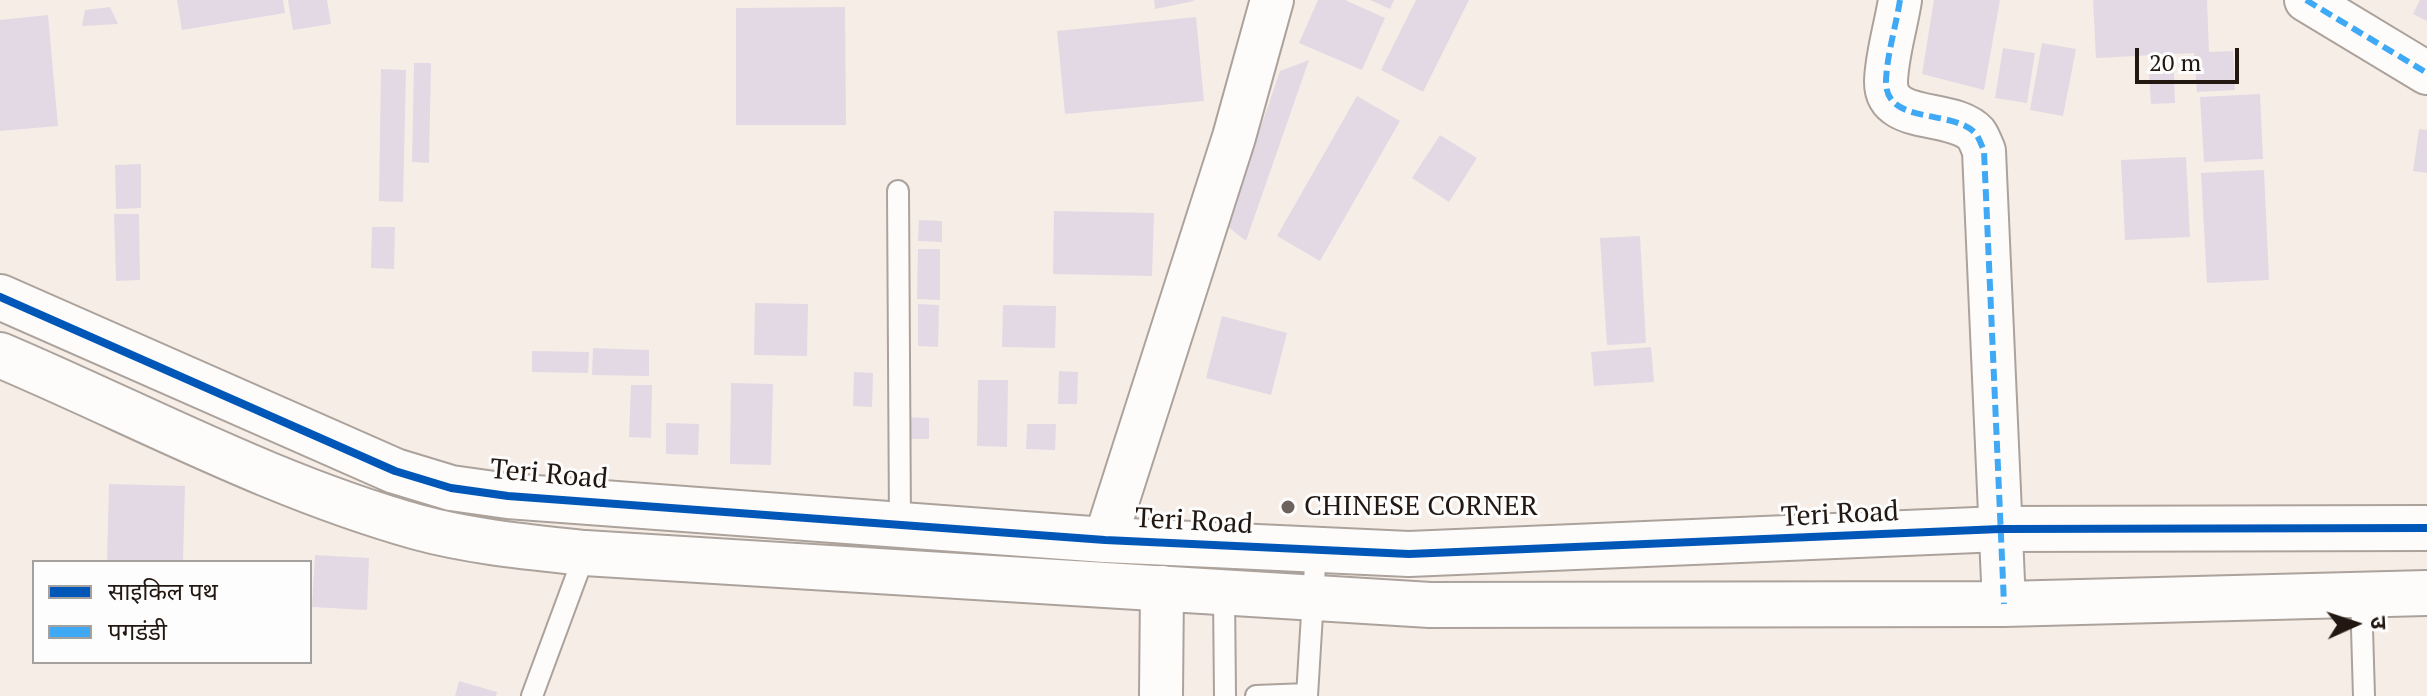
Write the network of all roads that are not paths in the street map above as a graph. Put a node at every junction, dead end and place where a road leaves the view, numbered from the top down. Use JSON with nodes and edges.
{"nodes":[{"id":1,"x":1272,"y":0,"type":"edge"},
{"id":2,"x":1900,"y":0,"type":"edge"},
{"id":3,"x":2306,"y":0,"type":"edge"},
{"id":4,"x":2427,"y":73,"type":"edge"},
{"id":5,"x":898,"y":191,"type":"dead end"},
{"id":6,"x":0,"y":297,"type":"edge"},
{"id":7,"x":0,"y":355,"type":"edge"},
{"id":8,"x":900,"y":524,"type":"junction"},
{"id":9,"x":2427,"y":528,"type":"edge"},
{"id":10,"x":2000,"y":529,"type":"junction"},
{"id":11,"x":1003,"y":531,"type":"junction"},
{"id":12,"x":1105,"y":540,"type":"junction"},
{"id":13,"x":1316,"y":549,"type":"junction"},
{"id":14,"x":585,"y":553,"type":"junction"},
{"id":15,"x":1002,"y":579,"type":"junction"},
{"id":16,"x":1162,"y":587,"type":"junction"},
{"id":17,"x":1224,"y":593,"type":"junction"},
{"id":18,"x":2427,"y":593,"type":"edge"},
{"id":19,"x":2361,"y":595,"type":"junction"},
{"id":20,"x":1312,"y":599,"type":"junction"},
{"id":21,"x":2004,"y":604,"type":"junction"},
{"id":22,"x":1307,"y":695,"type":"edge"},
{"id":23,"x":532,"y":696,"type":"edge"},
{"id":24,"x":1161,"y":696,"type":"edge"},
{"id":25,"x":1225,"y":696,"type":"edge"},
{"id":26,"x":1256,"y":696,"type":"edge"},
{"id":27,"x":2364,"y":696,"type":"edge"}],
"edges":[{"from":1,"to":12,"type":"street"},
{"from":2,"to":10,"type":"street"},
{"from":3,"to":4,"type":"street"},
{"from":5,"to":8,"type":"lane"},
{"from":6,"to":8,"type":"street","name":"Teri Road"},
{"from":7,"to":14,"type":"street"},
{"from":8,"to":11,"type":"street","name":"Teri Road"},
{"from":9,"to":10,"type":"street","name":"Teri Road"},
{"from":10,"to":13,"type":"street","name":"Teri Road"},
{"from":10,"to":21,"type":"street"},
{"from":11,"to":12,"type":"street","name":"Teri Road"},
{"from":11,"to":15,"type":"street"},
{"from":12,"to":13,"type":"street","name":"Teri Road"},
{"from":13,"to":20,"type":"lane"},
{"from":14,"to":15,"type":"street"},
{"from":14,"to":23,"type":"lane"},
{"from":15,"to":16,"type":"street"},
{"from":16,"to":17,"type":"street"},
{"from":16,"to":24,"type":"street"},
{"from":17,"to":20,"type":"street"},
{"from":17,"to":25,"type":"lane"},
{"from":18,"to":19,"type":"street"},
{"from":19,"to":21,"type":"street"},
{"from":19,"to":27,"type":"lane"},
{"from":20,"to":21,"type":"street"},
{"from":20,"to":22,"type":"lane"},
{"from":22,"to":26,"type":"lane"}]}
